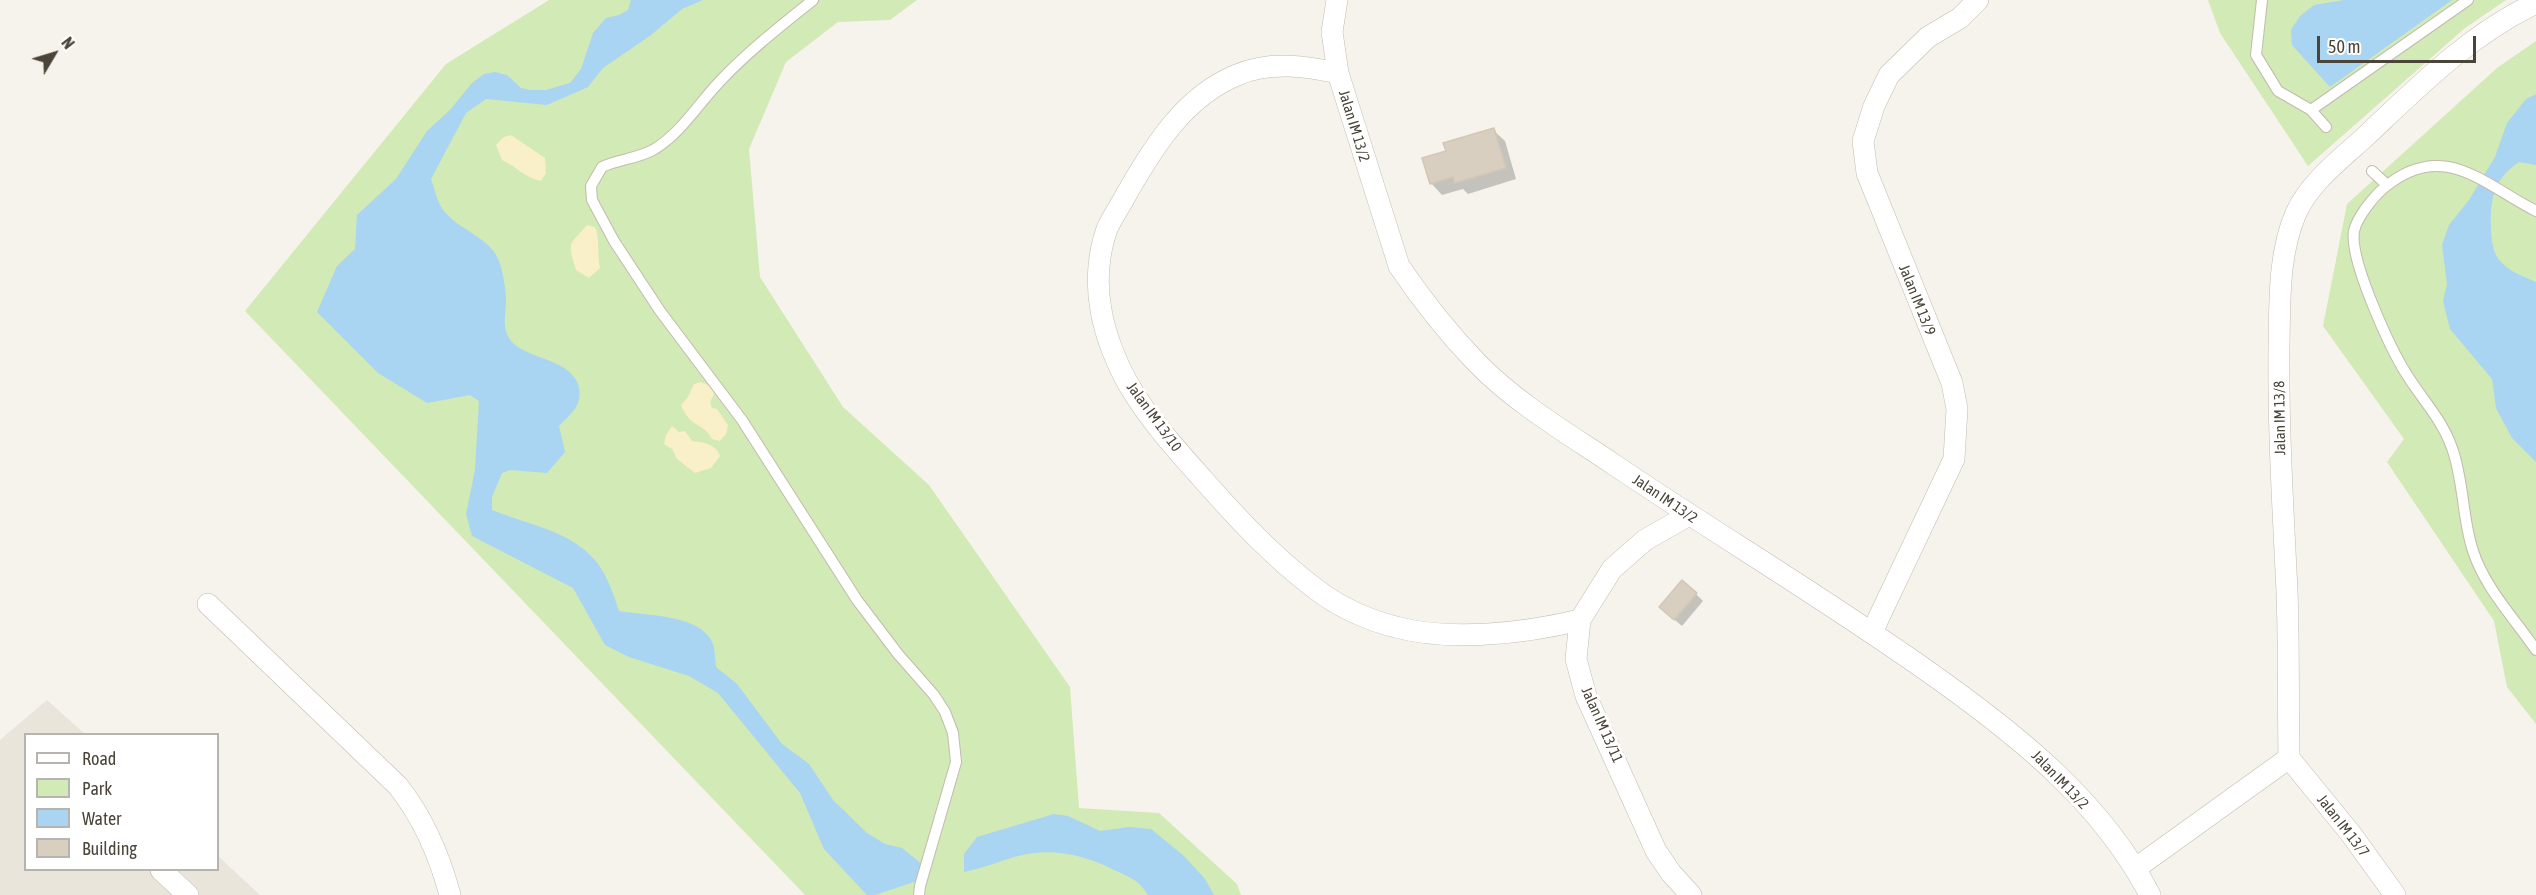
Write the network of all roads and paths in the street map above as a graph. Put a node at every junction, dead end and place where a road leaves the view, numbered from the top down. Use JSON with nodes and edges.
{"nodes":[{"id":1,"x":813,"y":0,"type":"edge"},
{"id":2,"x":1337,"y":0,"type":"edge"},
{"id":3,"x":1978,"y":0,"type":"edge"},
{"id":4,"x":2262,"y":0,"type":"edge"},
{"id":5,"x":2468,"y":0,"type":"edge"},
{"id":6,"x":2536,"y":3,"type":"edge"},
{"id":7,"x":1338,"y":73,"type":"junction"},
{"id":8,"x":2312,"y":110,"type":"junction"},
{"id":9,"x":2326,"y":127,"type":"dead end"},
{"id":10,"x":2372,"y":171,"type":"dead end"},
{"id":11,"x":2387,"y":185,"type":"junction"},
{"id":12,"x":2536,"y":211,"type":"edge"},
{"id":13,"x":1689,"y":515,"type":"junction"},
{"id":14,"x":208,"y":604,"type":"dead end"},
{"id":15,"x":1580,"y":620,"type":"junction"},
{"id":16,"x":1872,"y":632,"type":"junction"},
{"id":17,"x":2536,"y":650,"type":"edge"},
{"id":18,"x":2289,"y":758,"type":"junction"},
{"id":19,"x":2136,"y":868,"type":"junction"},
{"id":20,"x":162,"y":871,"type":"edge"},
{"id":21,"x":920,"y":890,"type":"edge"},
{"id":22,"x":188,"y":895,"type":"edge"},
{"id":23,"x":450,"y":895,"type":"edge"},
{"id":24,"x":1691,"y":895,"type":"edge"},
{"id":25,"x":2150,"y":895,"type":"edge"},
{"id":26,"x":2395,"y":895,"type":"edge"}],
"edges":[{"from":1,"to":21,"type":"lane"},
{"from":2,"to":7,"type":"street","name":"Jalan IM 13/2"},
{"from":3,"to":16,"type":"street","name":"Jalan IM 13/9"},
{"from":4,"to":8,"type":"lane"},
{"from":5,"to":8,"type":"lane"},
{"from":6,"to":18,"type":"street","name":"Jalan IM 13/8"},
{"from":7,"to":13,"type":"street","name":"Jalan IM 13/2"},
{"from":7,"to":15,"type":"street","name":"Jalan IM 13/10"},
{"from":8,"to":9,"type":"lane"},
{"from":10,"to":11,"type":"lane"},
{"from":11,"to":12,"type":"lane"},
{"from":11,"to":17,"type":"lane"},
{"from":13,"to":15,"type":"street","name":"Jalan IM 13/11"},
{"from":13,"to":16,"type":"street","name":"Jalan IM 13/2"},
{"from":14,"to":23,"type":"street"},
{"from":15,"to":24,"type":"street","name":"Jalan IM 13/11"},
{"from":16,"to":19,"type":"street","name":"Jalan IM 13/2"},
{"from":18,"to":19,"type":"street"},
{"from":18,"to":26,"type":"street","name":"Jalan IM 13/7"},
{"from":19,"to":25,"type":"street","name":"Jalan IM 13/2"},
{"from":20,"to":22,"type":"street"}]}
